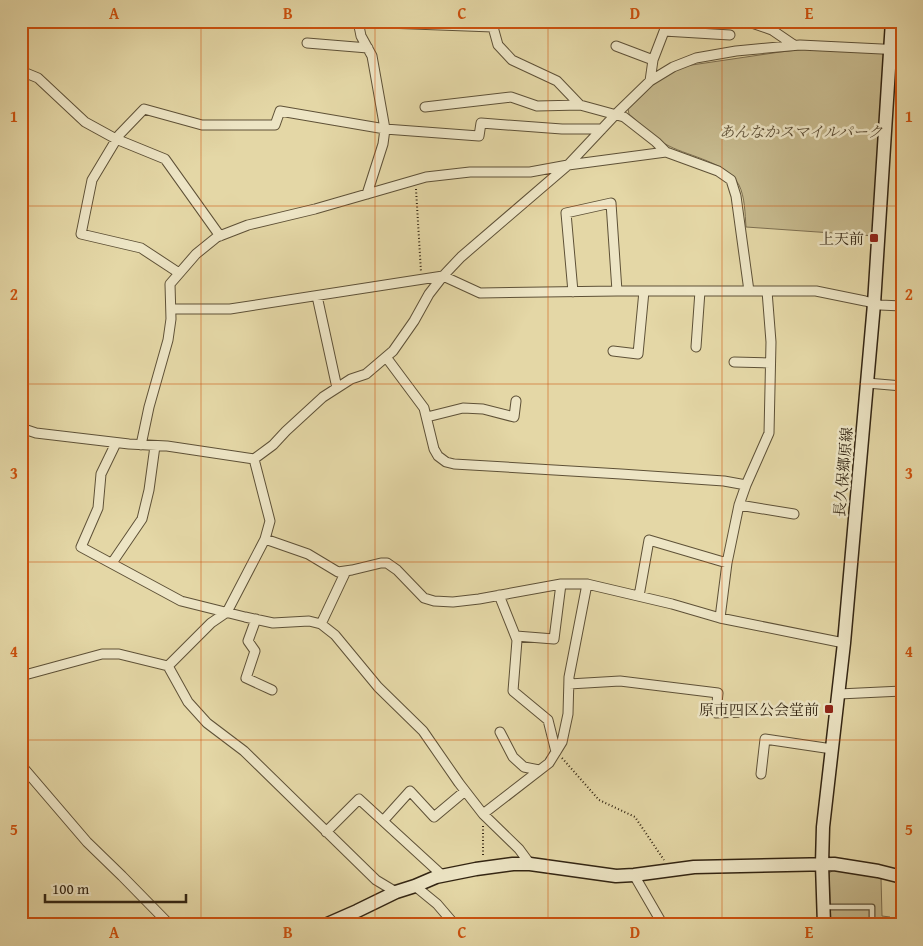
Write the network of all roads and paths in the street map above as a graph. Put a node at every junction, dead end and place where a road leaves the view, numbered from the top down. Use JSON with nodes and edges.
{"nodes":[{"id":1,"x":668,"y":21,"type":"edge"},
{"id":2,"x":746,"y":21,"type":"edge"},
{"id":3,"x":892,"y":21,"type":"edge"},
{"id":4,"x":359,"y":22,"type":"edge"},
{"id":5,"x":493,"y":24,"type":"edge"},
{"id":6,"x":664,"y":30,"type":"junction"},
{"id":7,"x":730,"y":35,"type":"dead end"},
{"id":8,"x":307,"y":43,"type":"dead end"},
{"id":9,"x":794,"y":45,"type":"junction"},
{"id":10,"x":616,"y":46,"type":"dead end"},
{"id":11,"x":368,"y":48,"type":"junction"},
{"id":12,"x":896,"y":49,"type":"edge"},
{"id":13,"x":653,"y":60,"type":"junction"},
{"id":14,"x":21,"y":71,"type":"edge"},
{"id":15,"x":650,"y":81,"type":"junction"},
{"id":16,"x":580,"y":105,"type":"junction"},
{"id":17,"x":425,"y":107,"type":"dead end"},
{"id":18,"x":616,"y":114,"type":"junction"},
{"id":19,"x":384,"y":129,"type":"junction"},
{"id":20,"x":602,"y":129,"type":"junction"},
{"id":21,"x":116,"y":139,"type":"junction"},
{"id":22,"x":666,"y":152,"type":"junction"},
{"id":23,"x":568,"y":165,"type":"junction"},
{"id":24,"x":416,"y":180,"type":"junction"},
{"id":25,"x":367,"y":194,"type":"junction"},
{"id":26,"x":220,"y":236,"type":"junction"},
{"id":27,"x":179,"y":273,"type":"junction"},
{"id":28,"x":443,"y":276,"type":"junction"},
{"id":29,"x":421,"y":279,"type":"junction"},
{"id":30,"x":617,"y":291,"type":"junction"},
{"id":31,"x":644,"y":291,"type":"junction"},
{"id":32,"x":700,"y":291,"type":"junction"},
{"id":33,"x":749,"y":291,"type":"junction"},
{"id":34,"x":767,"y":291,"type":"junction"},
{"id":35,"x":573,"y":292,"type":"junction"},
{"id":36,"x":317,"y":296,"type":"junction"},
{"id":37,"x":874,"y":304,"type":"junction"},
{"id":38,"x":902,"y":306,"type":"edge"},
{"id":39,"x":171,"y":309,"type":"junction"},
{"id":40,"x":696,"y":347,"type":"dead end"},
{"id":41,"x":613,"y":351,"type":"dead end"},
{"id":42,"x":386,"y":357,"type":"junction"},
{"id":43,"x":734,"y":362,"type":"dead end"},
{"id":44,"x":770,"y":363,"type":"junction"},
{"id":45,"x":867,"y":383,"type":"junction"},
{"id":46,"x":902,"y":386,"type":"edge"},
{"id":47,"x":337,"y":388,"type":"junction"},
{"id":48,"x":516,"y":401,"type":"dead end"},
{"id":49,"x":427,"y":417,"type":"junction"},
{"id":50,"x":21,"y":428,"type":"edge"},
{"id":51,"x":116,"y":442,"type":"junction"},
{"id":52,"x":141,"y":445,"type":"junction"},
{"id":53,"x":155,"y":446,"type":"junction"},
{"id":54,"x":254,"y":459,"type":"junction"},
{"id":55,"x":746,"y":485,"type":"junction"},
{"id":56,"x":739,"y":505,"type":"junction"},
{"id":57,"x":794,"y":514,"type":"dead end"},
{"id":58,"x":264,"y":540,"type":"junction"},
{"id":59,"x":112,"y":563,"type":"junction"},
{"id":60,"x":727,"y":563,"type":"junction"},
{"id":61,"x":346,"y":571,"type":"junction"},
{"id":62,"x":561,"y":584,"type":"junction"},
{"id":63,"x":587,"y":584,"type":"junction"},
{"id":64,"x":499,"y":595,"type":"junction"},
{"id":65,"x":639,"y":596,"type":"junction"},
{"id":66,"x":227,"y":612,"type":"junction"},
{"id":67,"x":720,"y":618,"type":"junction"},
{"id":68,"x":256,"y":619,"type":"junction"},
{"id":69,"x":321,"y":624,"type":"junction"},
{"id":70,"x":516,"y":636,"type":"junction"},
{"id":71,"x":844,"y":643,"type":"junction"},
{"id":72,"x":168,"y":666,"type":"junction"},
{"id":73,"x":21,"y":676,"type":"edge"},
{"id":74,"x":569,"y":684,"type":"junction"},
{"id":75,"x":272,"y":690,"type":"dead end"},
{"id":76,"x":902,"y":691,"type":"edge"},
{"id":77,"x":839,"y":694,"type":"junction"},
{"id":78,"x":746,"y":712,"type":"dead end"},
{"id":79,"x":500,"y":732,"type":"dead end"},
{"id":80,"x":832,"y":749,"type":"junction"},
{"id":81,"x":556,"y":752,"type":"junction"},
{"id":82,"x":21,"y":765,"type":"edge"},
{"id":83,"x":539,"y":770,"type":"junction"},
{"id":84,"x":761,"y":774,"type":"dead end"},
{"id":85,"x":465,"y":791,"type":"junction"},
{"id":86,"x":483,"y":814,"type":"junction"},
{"id":87,"x":383,"y":822,"type":"junction"},
{"id":88,"x":326,"y":832,"type":"junction"},
{"id":89,"x":530,"y":864,"type":"junction"},
{"id":90,"x":822,"y":864,"type":"junction"},
{"id":91,"x":484,"y":868,"type":"junction"},
{"id":92,"x":671,"y":870,"type":"junction"},
{"id":93,"x":634,"y":875,"type":"junction"},
{"id":94,"x":442,"y":876,"type":"junction"},
{"id":95,"x":902,"y":876,"type":"edge"},
{"id":96,"x":415,"y":886,"type":"junction"},
{"id":97,"x":396,"y":892,"type":"junction"},
{"id":98,"x":823,"y":906,"type":"junction"},
{"id":99,"x":170,"y":925,"type":"edge"},
{"id":100,"x":324,"y":925,"type":"edge"},
{"id":101,"x":455,"y":925,"type":"edge"},
{"id":102,"x":663,"y":925,"type":"edge"},
{"id":103,"x":824,"y":925,"type":"edge"},
{"id":104,"x":872,"y":925,"type":"edge"}],
"edges":[{"from":1,"to":6,"type":"street"},
{"from":2,"to":9,"type":"street"},
{"from":3,"to":12,"type":"main road","name":"長久保郷原線"},
{"from":4,"to":5,"type":"street"},
{"from":4,"to":11,"type":"street"},
{"from":5,"to":16,"type":"street"},
{"from":6,"to":7,"type":"street"},
{"from":6,"to":13,"type":"street"},
{"from":8,"to":11,"type":"street"},
{"from":9,"to":12,"type":"street"},
{"from":9,"to":15,"type":"street"},
{"from":10,"to":13,"type":"street"},
{"from":11,"to":19,"type":"street"},
{"from":12,"to":37,"type":"main road","name":"長久保郷原線"},
{"from":13,"to":15,"type":"street"},
{"from":14,"to":21,"type":"street"},
{"from":15,"to":18,"type":"street"},
{"from":16,"to":17,"type":"street"},
{"from":16,"to":18,"type":"street"},
{"from":18,"to":20,"type":"street"},
{"from":18,"to":22,"type":"street"},
{"from":19,"to":20,"type":"street"},
{"from":19,"to":21,"type":"street"},
{"from":19,"to":25,"type":"street"},
{"from":20,"to":23,"type":"street"},
{"from":21,"to":26,"type":"street"},
{"from":21,"to":27,"type":"street"},
{"from":22,"to":23,"type":"street"},
{"from":22,"to":33,"type":"street"},
{"from":23,"to":24,"type":"street"},
{"from":23,"to":28,"type":"street"},
{"from":24,"to":25,"type":"street"},
{"from":24,"to":29,"type":"path"},
{"from":25,"to":26,"type":"street"},
{"from":26,"to":27,"type":"street"},
{"from":27,"to":39,"type":"street"},
{"from":28,"to":29,"type":"street"},
{"from":28,"to":35,"type":"street"},
{"from":28,"to":42,"type":"street"},
{"from":29,"to":36,"type":"street"},
{"from":30,"to":31,"type":"street"},
{"from":30,"to":35,"type":"street"},
{"from":30,"to":35,"type":"street"},
{"from":31,"to":32,"type":"street"},
{"from":31,"to":41,"type":"street"},
{"from":32,"to":33,"type":"street"},
{"from":32,"to":40,"type":"street"},
{"from":33,"to":34,"type":"street"},
{"from":34,"to":37,"type":"street"},
{"from":34,"to":44,"type":"street"},
{"from":36,"to":39,"type":"street"},
{"from":36,"to":47,"type":"street"},
{"from":37,"to":38,"type":"street"},
{"from":37,"to":45,"type":"main road","name":"長久保郷原線"},
{"from":39,"to":52,"type":"street"},
{"from":42,"to":47,"type":"street"},
{"from":42,"to":49,"type":"street"},
{"from":43,"to":44,"type":"street"},
{"from":44,"to":55,"type":"street"},
{"from":45,"to":46,"type":"street"},
{"from":45,"to":71,"type":"main road","name":"長久保郷原線"},
{"from":47,"to":54,"type":"street"},
{"from":48,"to":49,"type":"street"},
{"from":49,"to":55,"type":"street"},
{"from":50,"to":51,"type":"street"},
{"from":51,"to":52,"type":"street"},
{"from":51,"to":59,"type":"street"},
{"from":52,"to":53,"type":"street"},
{"from":53,"to":54,"type":"street"},
{"from":53,"to":59,"type":"street"},
{"from":54,"to":58,"type":"street"},
{"from":55,"to":56,"type":"street"},
{"from":56,"to":57,"type":"street"},
{"from":56,"to":60,"type":"street"},
{"from":58,"to":61,"type":"street"},
{"from":58,"to":66,"type":"street"},
{"from":59,"to":66,"type":"street"},
{"from":60,"to":65,"type":"street"},
{"from":60,"to":67,"type":"street"},
{"from":61,"to":64,"type":"street"},
{"from":61,"to":69,"type":"street"},
{"from":62,"to":63,"type":"street"},
{"from":62,"to":64,"type":"street"},
{"from":62,"to":70,"type":"street"},
{"from":63,"to":65,"type":"street"},
{"from":63,"to":74,"type":"street"},
{"from":64,"to":70,"type":"street"},
{"from":65,"to":67,"type":"street"},
{"from":66,"to":68,"type":"street"},
{"from":66,"to":72,"type":"street"},
{"from":67,"to":71,"type":"street"},
{"from":68,"to":69,"type":"street"},
{"from":68,"to":75,"type":"street"},
{"from":69,"to":85,"type":"street"},
{"from":70,"to":81,"type":"street"},
{"from":71,"to":77,"type":"main road","name":"長久保郷原線"},
{"from":72,"to":73,"type":"street"},
{"from":72,"to":88,"type":"street"},
{"from":74,"to":78,"type":"street"},
{"from":74,"to":81,"type":"street"},
{"from":76,"to":77,"type":"street"},
{"from":77,"to":80,"type":"main road","name":"長久保郷原線"},
{"from":79,"to":83,"type":"street"},
{"from":80,"to":84,"type":"street"},
{"from":80,"to":90,"type":"main road","name":"長久保郷原線"},
{"from":81,"to":83,"type":"street"},
{"from":81,"to":92,"type":"path"},
{"from":82,"to":99,"type":"street"},
{"from":83,"to":86,"type":"street"},
{"from":85,"to":86,"type":"street"},
{"from":85,"to":87,"type":"street"},
{"from":86,"to":89,"type":"street"},
{"from":86,"to":91,"type":"path"},
{"from":87,"to":88,"type":"street"},
{"from":87,"to":94,"type":"street"},
{"from":88,"to":97,"type":"street"},
{"from":89,"to":91,"type":"main road"},
{"from":89,"to":93,"type":"main road"},
{"from":90,"to":92,"type":"main road"},
{"from":90,"to":95,"type":"main road"},
{"from":90,"to":98,"type":"main road","name":"長久保郷原線"},
{"from":91,"to":94,"type":"main road"},
{"from":92,"to":93,"type":"main road"},
{"from":93,"to":102,"type":"street"},
{"from":94,"to":96,"type":"main road"},
{"from":96,"to":97,"type":"main road"},
{"from":96,"to":101,"type":"street"},
{"from":97,"to":100,"type":"main road"},
{"from":98,"to":103,"type":"main road","name":"長久保郷原線"},
{"from":98,"to":104,"type":"lane"}]}
